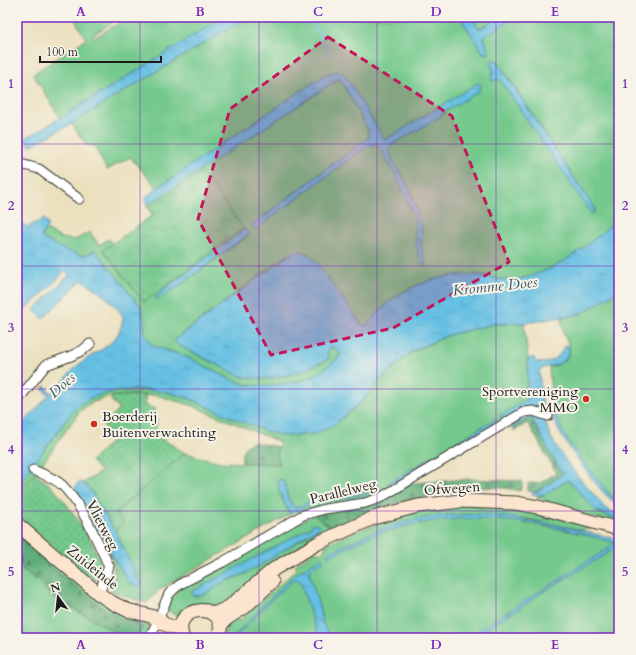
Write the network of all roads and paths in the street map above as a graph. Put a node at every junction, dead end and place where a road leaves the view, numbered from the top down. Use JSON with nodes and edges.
{"nodes":[{"id":1,"x":17,"y":163,"type":"edge"},
{"id":2,"x":80,"y":199,"type":"dead end"},
{"id":3,"x":90,"y":344,"type":"dead end"},
{"id":4,"x":17,"y":401,"type":"edge"},
{"id":5,"x":546,"y":416,"type":"dead end"},
{"id":6,"x":33,"y":470,"type":"dead end"},
{"id":7,"x":17,"y":524,"type":"edge"},
{"id":8,"x":619,"y":529,"type":"edge"},
{"id":9,"x":295,"y":557,"type":"junction"},
{"id":10,"x":99,"y":594,"type":"junction"},
{"id":11,"x":214,"y":614,"type":"junction"},
{"id":12,"x":158,"y":618,"type":"junction"},
{"id":13,"x":183,"y":629,"type":"edge"},
{"id":14,"x":219,"y":632,"type":"edge"},
{"id":15,"x":150,"y":638,"type":"edge"}],
"edges":[{"from":1,"to":2,"type":"street"},
{"from":3,"to":4,"type":"street"},
{"from":5,"to":12,"type":"street","name":"Parallelweg"},
{"from":6,"to":10,"type":"street","name":"Vlietweg"},
{"from":7,"to":10,"type":"main road","name":"Zuideinde"},
{"from":8,"to":9,"type":"main road","name":"Ofwegen"},
{"from":9,"to":11,"type":"main road","name":"Ofwegen"},
{"from":9,"to":14,"type":"main road","name":"Ofwegen"},
{"from":10,"to":12,"type":"main road","name":"Zuideinde"},
{"from":11,"to":13,"type":"main road"},
{"from":11,"to":14,"type":"main road"},
{"from":12,"to":13,"type":"main road","name":"Zuideinde"},
{"from":12,"to":15,"type":"street","name":"Parallelweg"}]}
